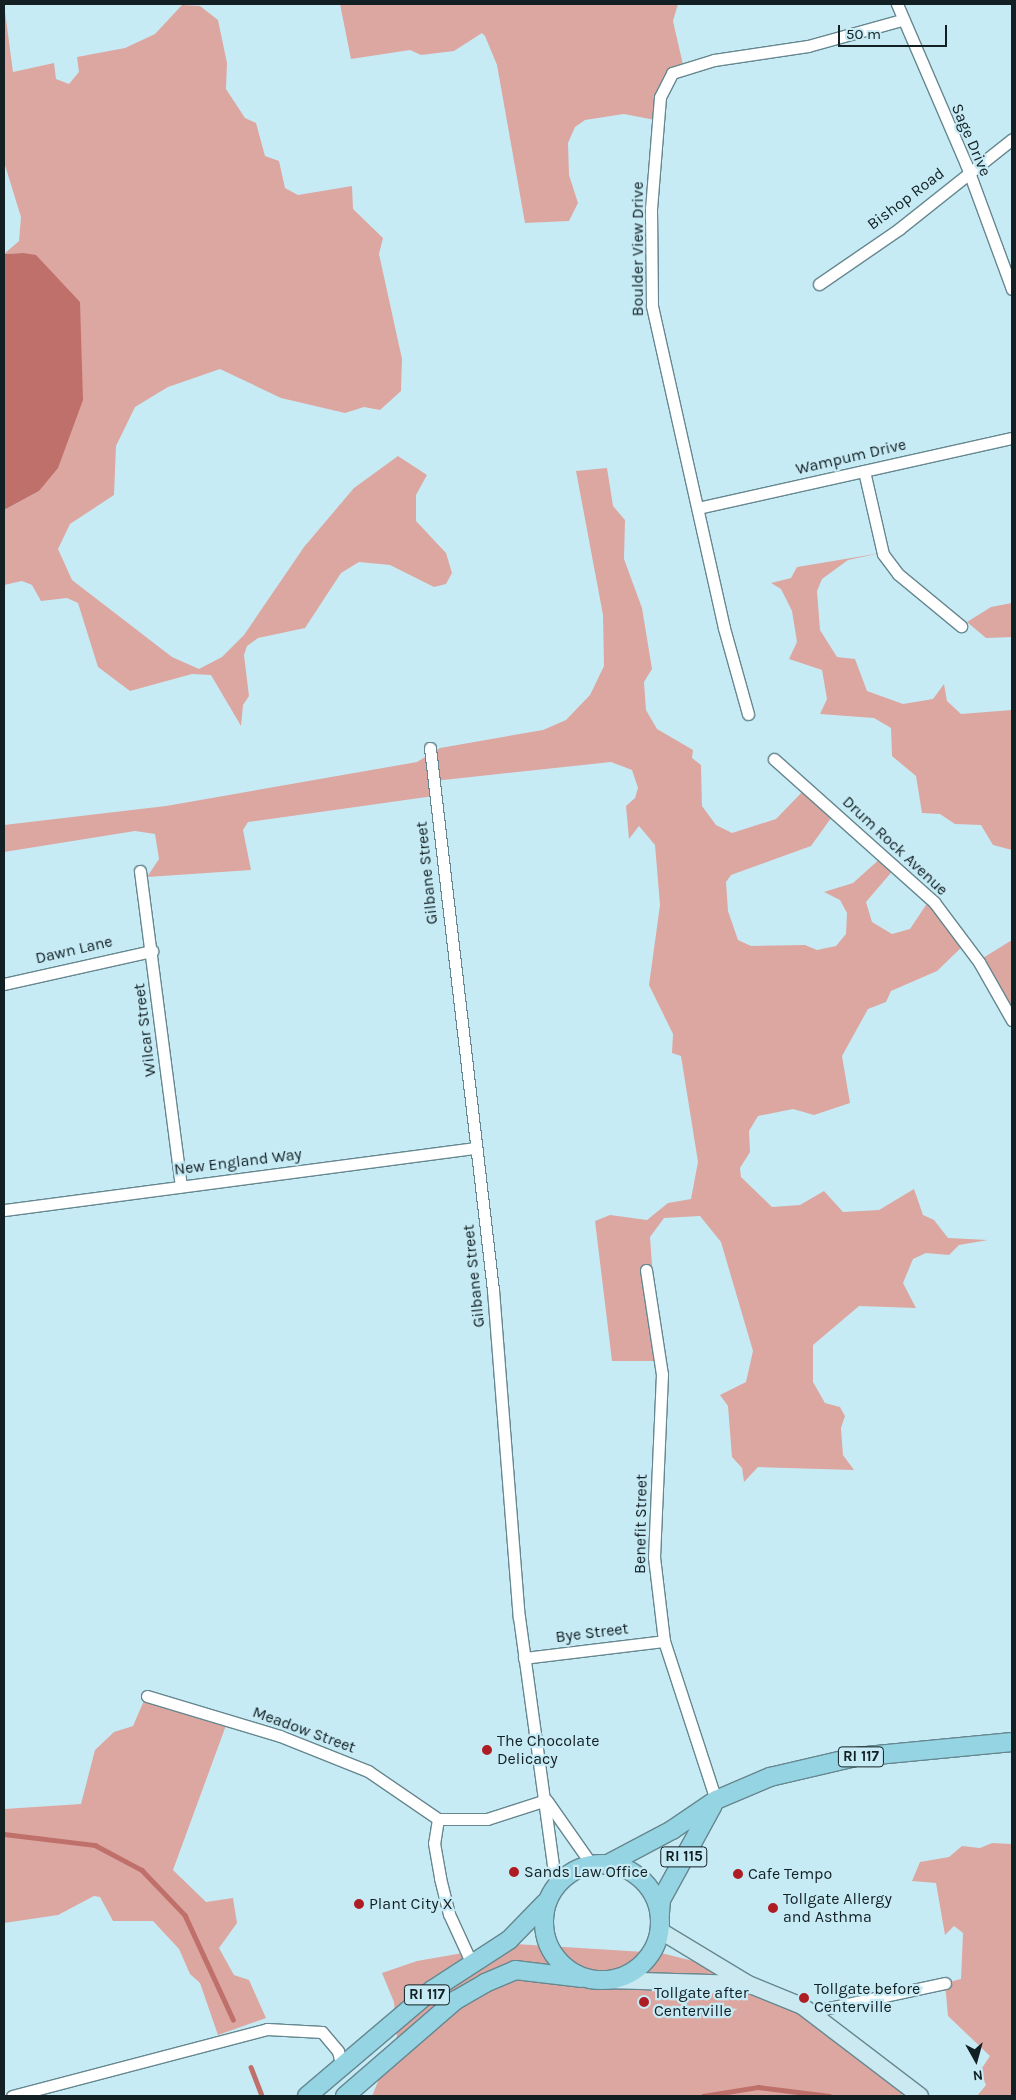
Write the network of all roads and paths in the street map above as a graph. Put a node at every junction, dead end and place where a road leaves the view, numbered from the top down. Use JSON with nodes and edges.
{"nodes":[{"id":1,"x":897,"y":4,"type":"edge"},
{"id":2,"x":902,"y":20,"type":"junction"},
{"id":3,"x":1012,"y":139,"type":"edge"},
{"id":4,"x":968,"y":173,"type":"junction"},
{"id":5,"x":819,"y":284,"type":"dead end"},
{"id":6,"x":1012,"y":290,"type":"edge"},
{"id":7,"x":1012,"y":438,"type":"edge"},
{"id":8,"x":864,"y":471,"type":"junction"},
{"id":9,"x":698,"y":508,"type":"junction"},
{"id":10,"x":961,"y":626,"type":"dead end"},
{"id":11,"x":748,"y":714,"type":"dead end"},
{"id":12,"x":430,"y":748,"type":"dead end"},
{"id":13,"x":774,"y":759,"type":"dead end"},
{"id":14,"x":140,"y":871,"type":"dead end"},
{"id":15,"x":152,"y":951,"type":"junction"},
{"id":16,"x":4,"y":984,"type":"edge"},
{"id":17,"x":1012,"y":1020,"type":"edge"},
{"id":18,"x":476,"y":1148,"type":"junction"},
{"id":19,"x":181,"y":1186,"type":"junction"},
{"id":20,"x":4,"y":1210,"type":"edge"},
{"id":21,"x":646,"y":1270,"type":"dead end"},
{"id":22,"x":664,"y":1641,"type":"junction"},
{"id":23,"x":524,"y":1658,"type":"junction"},
{"id":24,"x":147,"y":1696,"type":"dead end"},
{"id":25,"x":1012,"y":1742,"type":"edge"},
{"id":26,"x":546,"y":1800,"type":"junction"},
{"id":27,"x":716,"y":1800,"type":"junction"},
{"id":28,"x":438,"y":1819,"type":"junction"},
{"id":29,"x":599,"y":1865,"type":"junction"},
{"id":30,"x":552,"y":1893,"type":"junction"},
{"id":31,"x":659,"y":1923,"type":"junction"},
{"id":32,"x":472,"y":1964,"type":"junction"},
{"id":33,"x":585,"y":1978,"type":"junction"},
{"id":34,"x":606,"y":1980,"type":"junction"},
{"id":35,"x":945,"y":1983,"type":"dead end"},
{"id":36,"x":748,"y":1984,"type":"junction"},
{"id":37,"x":810,"y":2012,"type":"junction"},
{"id":38,"x":342,"y":2068,"type":"junction"},
{"id":39,"x":12,"y":2096,"type":"edge"},
{"id":40,"x":308,"y":2096,"type":"edge"},
{"id":41,"x":345,"y":2096,"type":"edge"},
{"id":42,"x":920,"y":2096,"type":"edge"}],
"edges":[{"from":1,"to":2,"type":"street","name":"Sage Drive"},
{"from":2,"to":4,"type":"street","name":"Sage Drive"},
{"from":2,"to":9,"type":"street","name":"Boulder View Drive"},
{"from":3,"to":4,"type":"street","name":"Bishop Road"},
{"from":4,"to":5,"type":"street","name":"Bishop Road"},
{"from":4,"to":6,"type":"street","name":"Sage Drive"},
{"from":7,"to":8,"type":"street","name":"Wampum Drive"},
{"from":8,"to":9,"type":"street","name":"Wampum Drive"},
{"from":8,"to":10,"type":"street"},
{"from":9,"to":11,"type":"street","name":"Boulder View Drive"},
{"from":12,"to":18,"type":"street","name":"Gilbane Street"},
{"from":13,"to":17,"type":"street","name":"Drum Rock Avenue"},
{"from":14,"to":15,"type":"street","name":"Wilcar Street"},
{"from":15,"to":16,"type":"street","name":"Dawn Lane"},
{"from":15,"to":19,"type":"street","name":"Wilcar Street"},
{"from":18,"to":19,"type":"street","name":"New England Way"},
{"from":18,"to":23,"type":"street","name":"Gilbane Street"},
{"from":19,"to":20,"type":"street","name":"New England Way"},
{"from":21,"to":22,"type":"street","name":"Benefit Street"},
{"from":22,"to":23,"type":"street","name":"Bye Street"},
{"from":22,"to":27,"type":"street","name":"Benefit Street"},
{"from":23,"to":26,"type":"street","name":"Gilbane Street"},
{"from":24,"to":28,"type":"street","name":"Meadow Street"},
{"from":25,"to":27,"type":"main road","number":"RI 117"},
{"from":26,"to":28,"type":"street"},
{"from":26,"to":29,"type":"street","name":"Gilbane Street"},
{"from":26,"to":30,"type":"street","name":"Gilbane Street"},
{"from":27,"to":29,"type":"main road","number":"RI 117"},
{"from":27,"to":31,"type":"main road","number":"RI 115"},
{"from":28,"to":32,"type":"street"},
{"from":29,"to":30,"type":"main road"},
{"from":29,"to":31,"type":"main road"},
{"from":30,"to":32,"type":"main road","number":"RI 117"},
{"from":30,"to":33,"type":"main road"},
{"from":31,"to":34,"type":"main road"},
{"from":31,"to":36,"type":"main road"},
{"from":32,"to":38,"type":"main road","number":"RI 117"},
{"from":33,"to":34,"type":"main road"},
{"from":33,"to":41,"type":"main road","number":"RI 117"},
{"from":34,"to":36,"type":"main road"},
{"from":35,"to":37,"type":"street"},
{"from":36,"to":37,"type":"main road"},
{"from":37,"to":42,"type":"main road"},
{"from":38,"to":39,"type":"street"},
{"from":38,"to":40,"type":"main road","number":"RI 117"}]}
